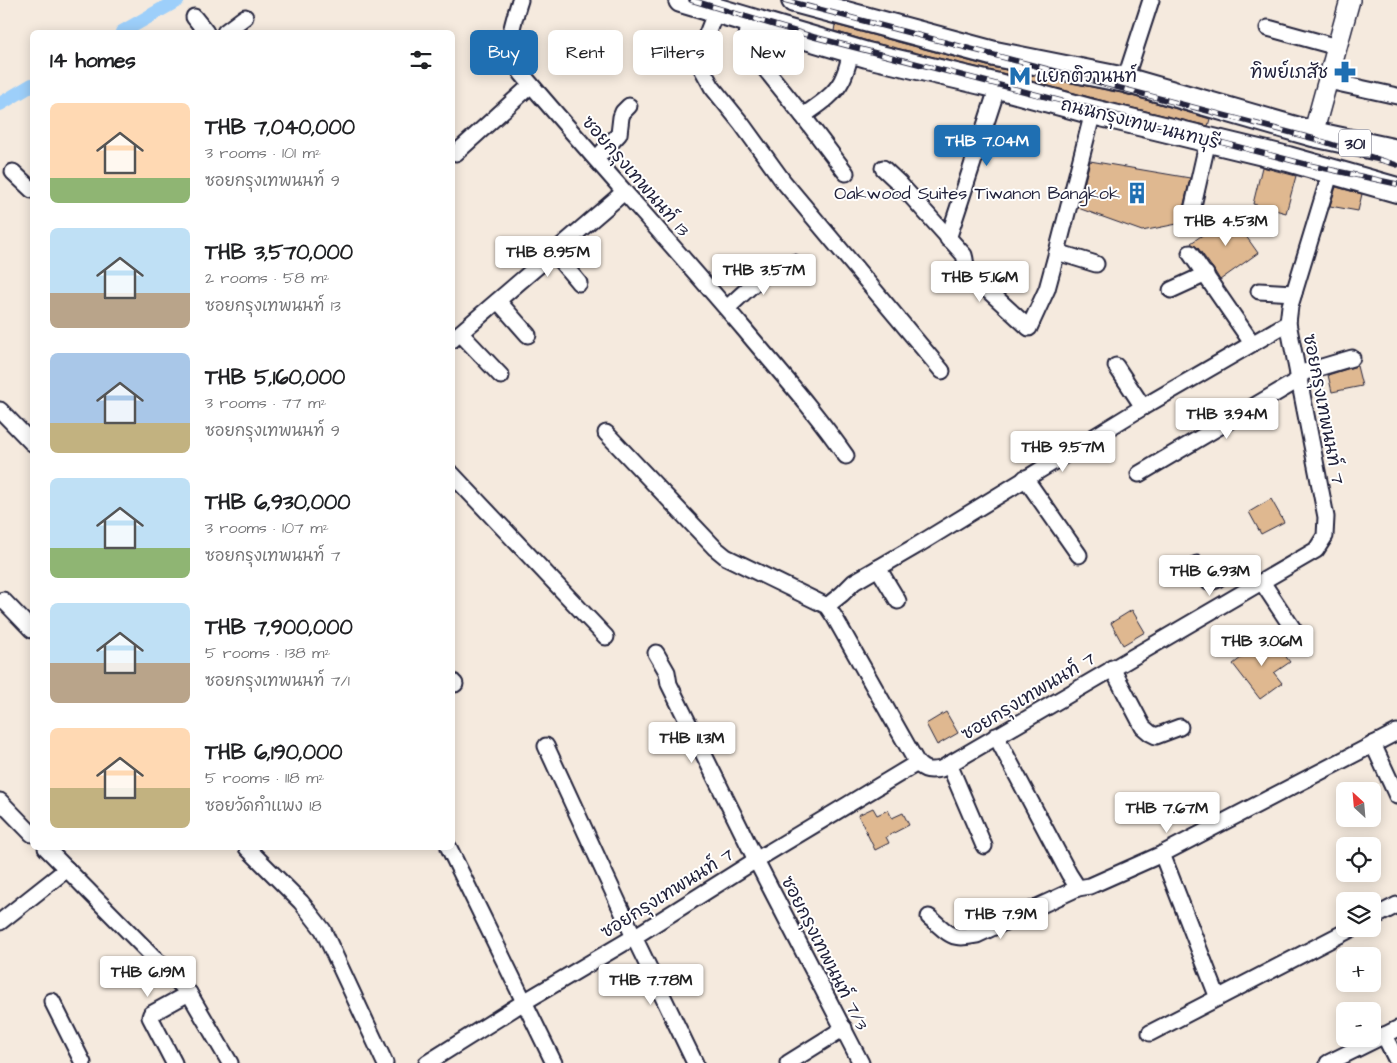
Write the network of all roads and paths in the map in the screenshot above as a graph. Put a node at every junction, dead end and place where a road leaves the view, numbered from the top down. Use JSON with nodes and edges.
{"nodes":[{"id":1,"x":520,"y":0,"type":"edge"},
{"id":2,"x":681,"y":0,"type":"edge"},
{"id":3,"x":794,"y":0,"type":"edge"},
{"id":4,"x":1151,"y":0,"type":"edge"},
{"id":5,"x":1350,"y":0,"type":"edge"},
{"id":6,"x":716,"y":11,"type":"junction"},
{"id":7,"x":194,"y":17,"type":"dead end"},
{"id":8,"x":246,"y":17,"type":"dead end"},
{"id":9,"x":751,"y":20,"type":"junction"},
{"id":10,"x":1268,"y":28,"type":"dead end"},
{"id":11,"x":204,"y":30,"type":"edge"},
{"id":12,"x":228,"y":30,"type":"edge"},
{"id":13,"x":1337,"y":47,"type":"junction"},
{"id":14,"x":852,"y":49,"type":"junction"},
{"id":15,"x":1125,"y":80,"type":"junction"},
{"id":16,"x":1328,"y":81,"type":"junction"},
{"id":17,"x":530,"y":85,"type":"junction"},
{"id":18,"x":998,"y":86,"type":"junction"},
{"id":19,"x":1397,"y":96,"type":"edge"},
{"id":20,"x":629,"y":106,"type":"dead end"},
{"id":21,"x":1093,"y":112,"type":"junction"},
{"id":22,"x":803,"y":116,"type":"junction"},
{"id":23,"x":1313,"y":134,"type":"junction"},
{"id":24,"x":1208,"y":140,"type":"junction"},
{"id":25,"x":1397,"y":152,"type":"edge"},
{"id":26,"x":456,"y":153,"type":"dead end"},
{"id":27,"x":596,"y":159,"type":"junction"},
{"id":28,"x":883,"y":168,"type":"dead end"},
{"id":29,"x":1331,"y":171,"type":"junction"},
{"id":30,"x":13,"y":172,"type":"dead end"},
{"id":31,"x":846,"y":173,"type":"dead end"},
{"id":32,"x":30,"y":188,"type":"edge"},
{"id":33,"x":1397,"y":190,"type":"edge"},
{"id":34,"x":624,"y":192,"type":"junction"},
{"id":35,"x":1190,"y":220,"type":"dead end"},
{"id":36,"x":948,"y":239,"type":"junction"},
{"id":37,"x":1057,"y":252,"type":"junction"},
{"id":38,"x":554,"y":253,"type":"junction"},
{"id":39,"x":1190,"y":253,"type":"dead end"},
{"id":40,"x":1096,"y":264,"type":"dead end"},
{"id":41,"x":804,"y":272,"type":"dead end"},
{"id":42,"x":1206,"y":274,"type":"junction"},
{"id":43,"x":579,"y":283,"type":"dead end"},
{"id":44,"x":1170,"y":290,"type":"dead end"},
{"id":45,"x":1259,"y":291,"type":"dead end"},
{"id":46,"x":1294,"y":293,"type":"junction"},
{"id":47,"x":498,"y":301,"type":"junction"},
{"id":48,"x":727,"y":308,"type":"junction"},
{"id":49,"x":1288,"y":323,"type":"junction"},
{"id":50,"x":528,"y":335,"type":"dead end"},
{"id":51,"x":455,"y":336,"type":"edge"},
{"id":52,"x":1252,"y":343,"type":"junction"},
{"id":53,"x":1352,"y":358,"type":"dead end"},
{"id":54,"x":1116,"y":366,"type":"dead end"},
{"id":55,"x":942,"y":371,"type":"dead end"},
{"id":56,"x":501,"y":376,"type":"dead end"},
{"id":57,"x":1299,"y":377,"type":"junction"},
{"id":58,"x":1143,"y":407,"type":"junction"},
{"id":59,"x":0,"y":410,"type":"edge"},
{"id":60,"x":606,"y":433,"type":"dead end"},
{"id":61,"x":30,"y":441,"type":"edge"},
{"id":62,"x":846,"y":456,"type":"dead end"},
{"id":63,"x":1139,"y":474,"type":"dead end"},
{"id":64,"x":455,"y":477,"type":"edge"},
{"id":65,"x":1025,"y":478,"type":"junction"},
{"id":66,"x":1079,"y":555,"type":"dead end"},
{"id":67,"x":1197,"y":564,"type":"dead end"},
{"id":68,"x":878,"y":568,"type":"junction"},
{"id":69,"x":1234,"y":568,"type":"dead end"},
{"id":70,"x":1209,"y":582,"type":"junction"},
{"id":71,"x":1262,"y":582,"type":"junction"},
{"id":72,"x":3,"y":600,"type":"dead end"},
{"id":73,"x":898,"y":601,"type":"dead end"},
{"id":74,"x":1223,"y":604,"type":"junction"},
{"id":75,"x":827,"y":606,"type":"junction"},
{"id":76,"x":30,"y":628,"type":"edge"},
{"id":77,"x":606,"y":637,"type":"dead end"},
{"id":78,"x":1299,"y":638,"type":"dead end"},
{"id":79,"x":656,"y":653,"type":"dead end"},
{"id":80,"x":1112,"y":668,"type":"junction"},
{"id":81,"x":1180,"y":727,"type":"dead end"},
{"id":82,"x":1397,"y":732,"type":"edge"},
{"id":83,"x":996,"y":736,"type":"junction"},
{"id":84,"x":1373,"y":744,"type":"junction"},
{"id":85,"x":546,"y":746,"type":"dead end"},
{"id":86,"x":917,"y":763,"type":"junction"},
{"id":87,"x":950,"y":764,"type":"junction"},
{"id":88,"x":1397,"y":796,"type":"edge"},
{"id":89,"x":0,"y":801,"type":"edge"},
{"id":90,"x":30,"y":832,"type":"edge"},
{"id":91,"x":984,"y":846,"type":"dead end"},
{"id":92,"x":48,"y":850,"type":"edge"},
{"id":93,"x":249,"y":850,"type":"edge"},
{"id":94,"x":450,"y":850,"type":"edge"},
{"id":95,"x":1162,"y":854,"type":"junction"},
{"id":96,"x":756,"y":860,"type":"junction"},
{"id":97,"x":67,"y":869,"type":"junction"},
{"id":98,"x":1078,"y":888,"type":"junction"},
{"id":99,"x":1397,"y":905,"type":"edge"},
{"id":100,"x":1381,"y":913,"type":"edge"},
{"id":101,"x":929,"y":917,"type":"dead end"},
{"id":102,"x":2,"y":918,"type":"edge"},
{"id":103,"x":634,"y":937,"type":"junction"},
{"id":104,"x":1336,"y":937,"type":"edge"},
{"id":105,"x":189,"y":993,"type":"junction"},
{"id":106,"x":1218,"y":998,"type":"junction"},
{"id":107,"x":52,"y":1001,"type":"dead end"},
{"id":108,"x":524,"y":1002,"type":"junction"},
{"id":109,"x":844,"y":1028,"type":"junction"},
{"id":110,"x":1391,"y":1032,"type":"edge"},
{"id":111,"x":1150,"y":1033,"type":"dead end"},
{"id":112,"x":1397,"y":1061,"type":"edge"},
{"id":113,"x":83,"y":1063,"type":"edge"},
{"id":114,"x":174,"y":1063,"type":"edge"},
{"id":115,"x":230,"y":1063,"type":"edge"},
{"id":116,"x":385,"y":1063,"type":"edge"},
{"id":117,"x":427,"y":1063,"type":"edge"},
{"id":118,"x":554,"y":1063,"type":"edge"},
{"id":119,"x":695,"y":1063,"type":"edge"},
{"id":120,"x":788,"y":1063,"type":"edge"},
{"id":121,"x":862,"y":1063,"type":"edge"},
{"id":122,"x":1328,"y":1063,"type":"edge"}],
"edges":[{"from":1,"to":17,"type":"street","name":"ซอยกรุงเทพนนท์ 13"},
{"from":2,"to":6,"type":"main road","name":"ถนนกรุงเทพ-นนทบุรี","number":"301"},
{"from":3,"to":15,"type":"main road","name":"ถนนกรุงเทพ-นนทบุรี","number":"301"},
{"from":4,"to":15,"type":"street"},
{"from":5,"to":13,"type":"street"},
{"from":6,"to":9,"type":"main road","name":"ถนนกรุงเทพ-นนทบุรี","number":"301"},
{"from":6,"to":55,"type":"street"},
{"from":7,"to":11,"type":"street"},
{"from":8,"to":12,"type":"street"},
{"from":9,"to":14,"type":"main road","name":"ถนนกรุงเทพ-นนทบุรี","number":"301"},
{"from":9,"to":22,"type":"street"},
{"from":10,"to":13,"type":"street"},
{"from":13,"to":16,"type":"street"},
{"from":14,"to":18,"type":"main road","name":"ถนนกรุงเทพ-นนทบุรี","number":"301"},
{"from":14,"to":22,"type":"street"},
{"from":15,"to":23,"type":"main road","name":"ถนนกรุงเทพ-นนทบุรี","number":"301"},
{"from":16,"to":19,"type":"street"},
{"from":16,"to":23,"type":"street"},
{"from":17,"to":26,"type":"street"},
{"from":17,"to":27,"type":"street","name":"ซอยกรุงเทพนนท์ 13"},
{"from":18,"to":21,"type":"main road","name":"ถนนกรุงเทพ-นนทบุรี","number":"301"},
{"from":18,"to":36,"type":"street"},
{"from":20,"to":27,"type":"street"},
{"from":21,"to":24,"type":"main road","name":"ถนนกรุงเทพ-นนทบุรี","number":"301"},
{"from":21,"to":37,"type":"street"},
{"from":22,"to":31,"type":"street"},
{"from":23,"to":25,"type":"main road","name":"ถนนกรุงเทพ-นนทบุรี","number":"301"},
{"from":24,"to":29,"type":"main road","name":"ถนนกรุงเทพ-นนทบุรี","number":"301"},
{"from":24,"to":35,"type":"street"},
{"from":27,"to":34,"type":"street","name":"ซอยกรุงเทพนนท์ 13"},
{"from":28,"to":36,"type":"street"},
{"from":29,"to":33,"type":"main road","name":"ถนนกรุงเทพ-นนทบุรี","number":"301"},
{"from":29,"to":46,"type":"street","name":"ซอยกรุงเทพนนท์ 7"},
{"from":30,"to":32,"type":"street"},
{"from":34,"to":38,"type":"street"},
{"from":34,"to":48,"type":"street","name":"ซอยกรุงเทพนนท์ 13"},
{"from":36,"to":37,"type":"street"},
{"from":37,"to":40,"type":"street"},
{"from":38,"to":43,"type":"street"},
{"from":38,"to":47,"type":"street"},
{"from":39,"to":42,"type":"street"},
{"from":41,"to":48,"type":"street"},
{"from":42,"to":44,"type":"street"},
{"from":42,"to":52,"type":"street"},
{"from":45,"to":46,"type":"street"},
{"from":46,"to":49,"type":"street","name":"ซอยกรุงเทพนนท์ 7"},
{"from":47,"to":50,"type":"street"},
{"from":47,"to":51,"type":"street"},
{"from":48,"to":62,"type":"street","name":"ซอยกรุงเทพนนท์ 13"},
{"from":49,"to":52,"type":"street"},
{"from":49,"to":57,"type":"street","name":"ซอยกรุงเทพนนท์ 7"},
{"from":51,"to":56,"type":"street"},
{"from":52,"to":58,"type":"street"},
{"from":53,"to":57,"type":"street"},
{"from":54,"to":58,"type":"street"},
{"from":57,"to":63,"type":"street"},
{"from":57,"to":71,"type":"street","name":"ซอยกรุงเทพนนท์ 7"},
{"from":58,"to":65,"type":"street"},
{"from":59,"to":61,"type":"street"},
{"from":60,"to":75,"type":"street"},
{"from":64,"to":77,"type":"street"},
{"from":65,"to":66,"type":"street"},
{"from":65,"to":68,"type":"street"},
{"from":67,"to":70,"type":"street"},
{"from":68,"to":73,"type":"street"},
{"from":68,"to":75,"type":"street"},
{"from":69,"to":70,"type":"street"},
{"from":70,"to":74,"type":"street"},
{"from":71,"to":74,"type":"street","name":"ซอยกรุงเทพนนท์ 7"},
{"from":71,"to":78,"type":"street"},
{"from":72,"to":76,"type":"street"},
{"from":74,"to":80,"type":"street","name":"ซอยกรุงเทพนนท์ 7"},
{"from":75,"to":86,"type":"street"},
{"from":79,"to":96,"type":"street","name":"ซอยกรุงเทพนนท์ 7/3"},
{"from":80,"to":81,"type":"street"},
{"from":80,"to":83,"type":"street","name":"ซอยกรุงเทพนนท์ 7"},
{"from":82,"to":84,"type":"street"},
{"from":83,"to":87,"type":"street","name":"ซอยกรุงเทพนนท์ 7"},
{"from":83,"to":98,"type":"street"},
{"from":84,"to":88,"type":"street"},
{"from":84,"to":95,"type":"street"},
{"from":85,"to":103,"type":"street"},
{"from":86,"to":87,"type":"street","name":"ซอยกรุงเทพนนท์ 7"},
{"from":86,"to":96,"type":"street","name":"ซอยกรุงเทพนนท์ 7"},
{"from":87,"to":91,"type":"street"},
{"from":89,"to":90,"type":"street"},
{"from":92,"to":97,"type":"street"},
{"from":93,"to":116,"type":"street"},
{"from":94,"to":108,"type":"street"},
{"from":95,"to":98,"type":"street"},
{"from":95,"to":106,"type":"street"},
{"from":96,"to":103,"type":"street","name":"ซอยกรุงเทพนนท์ 7"},
{"from":96,"to":109,"type":"street","name":"ซอยกรุงเทพนนท์ 7/3"},
{"from":97,"to":102,"type":"street"},
{"from":97,"to":105,"type":"street"},
{"from":98,"to":101,"type":"street"},
{"from":99,"to":100,"type":"street"},
{"from":103,"to":108,"type":"street","name":"ซอยกรุงเทพนนท์ 7"},
{"from":103,"to":119,"type":"street"},
{"from":104,"to":106,"type":"street"},
{"from":105,"to":114,"type":"street"},
{"from":105,"to":115,"type":"street"},
{"from":106,"to":111,"type":"street"},
{"from":107,"to":113,"type":"street"},
{"from":108,"to":117,"type":"street","name":"ซอยกรุงเทพนนท์ 7"},
{"from":108,"to":118,"type":"street"},
{"from":109,"to":120,"type":"street"},
{"from":109,"to":121,"type":"street","name":"ซอยกรุงเทพนนท์ 7/3"},
{"from":110,"to":112,"type":"street"},
{"from":110,"to":122,"type":"street"}]}
